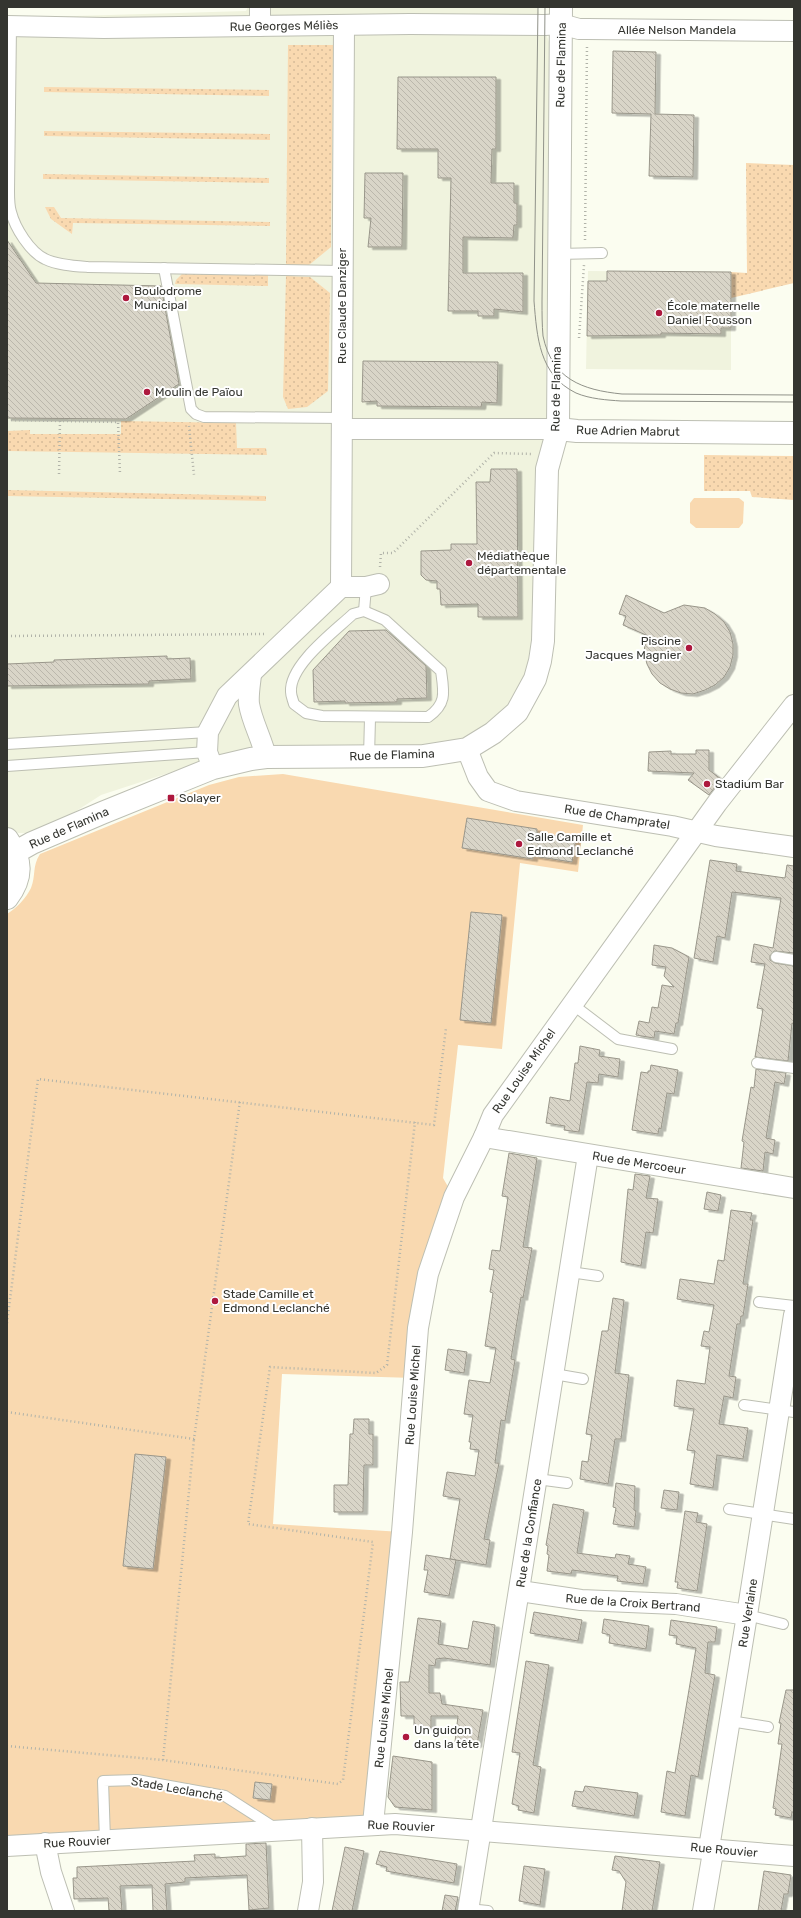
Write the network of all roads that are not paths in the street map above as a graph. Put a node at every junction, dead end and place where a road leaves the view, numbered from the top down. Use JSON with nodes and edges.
{"nodes":[{"id":1,"x":561,"y":15,"type":"edge"},
{"id":2,"x":260,"y":16,"type":"edge"},
{"id":3,"x":444,"y":16,"type":"edge"},
{"id":4,"x":344,"y":25,"type":"junction"},
{"id":5,"x":9,"y":26,"type":"edge"},
{"id":6,"x":794,"y":31,"type":"edge"},
{"id":7,"x":602,"y":253,"type":"dead end"},
{"id":8,"x":558,"y":254,"type":"junction"},
{"id":9,"x":164,"y":268,"type":"junction"},
{"id":10,"x":342,"y":271,"type":"junction"},
{"id":11,"x":342,"y":424,"type":"junction"},
{"id":12,"x":558,"y":429,"type":"junction"},
{"id":13,"x":794,"y":433,"type":"edge"},
{"id":14,"x":372,"y":585,"type":"joint"},
{"id":15,"x":341,"y":587,"type":"junction"},
{"id":16,"x":364,"y":611,"type":"junction"},
{"id":17,"x":251,"y":676,"type":"junction"},
{"id":18,"x":794,"y":705,"type":"edge"},
{"id":19,"x":370,"y":718,"type":"junction"},
{"id":20,"x":208,"y":732,"type":"junction"},
{"id":21,"x":7,"y":744,"type":"edge"},
{"id":22,"x":467,"y":749,"type":"junction"},
{"id":23,"x":266,"y":757,"type":"junction"},
{"id":24,"x":369,"y":757,"type":"junction"},
{"id":25,"x":210,"y":760,"type":"junction"},
{"id":26,"x":7,"y":766,"type":"edge"},
{"id":27,"x":696,"y":832,"type":"junction"},
{"id":28,"x":11,"y":846,"type":"edge"},
{"id":29,"x":794,"y":847,"type":"edge"},
{"id":30,"x":7,"y":898,"type":"edge"},
{"id":31,"x":776,"y":957,"type":"dead end"},
{"id":32,"x":794,"y":960,"type":"edge"},
{"id":33,"x":572,"y":1004,"type":"junction"},
{"id":34,"x":672,"y":1049,"type":"dead end"},
{"id":35,"x":757,"y":1063,"type":"dead end"},
{"id":36,"x":794,"y":1068,"type":"edge"},
{"id":37,"x":484,"y":1137,"type":"junction"},
{"id":38,"x":588,"y":1155,"type":"junction"},
{"id":39,"x":794,"y":1188,"type":"edge"},
{"id":40,"x":570,"y":1272,"type":"junction"},
{"id":41,"x":598,"y":1276,"type":"dead end"},
{"id":42,"x":759,"y":1302,"type":"dead end"},
{"id":43,"x":794,"y":1306,"type":"edge"},
{"id":44,"x":794,"y":1315,"type":"edge"},
{"id":45,"x":554,"y":1374,"type":"junction"},
{"id":46,"x":583,"y":1379,"type":"dead end"},
{"id":47,"x":744,"y":1405,"type":"dead end"},
{"id":48,"x":787,"y":1411,"type":"edge"},
{"id":49,"x":537,"y":1479,"type":"junction"},
{"id":50,"x":567,"y":1483,"type":"dead end"},
{"id":51,"x":729,"y":1509,"type":"dead end"},
{"id":52,"x":763,"y":1514,"type":"junction"},
{"id":53,"x":794,"y":1519,"type":"edge"},
{"id":54,"x":520,"y":1592,"type":"junction"},
{"id":55,"x":747,"y":1615,"type":"junction"},
{"id":56,"x":783,"y":1624,"type":"dead end"},
{"id":57,"x":730,"y":1721,"type":"junction"},
{"id":58,"x":768,"y":1727,"type":"dead end"},
{"id":59,"x":373,"y":1824,"type":"junction"},
{"id":60,"x":312,"y":1828,"type":"junction"},
{"id":61,"x":277,"y":1829,"type":"junction"},
{"id":62,"x":481,"y":1831,"type":"junction"},
{"id":63,"x":105,"y":1840,"type":"junction"},
{"id":64,"x":45,"y":1844,"type":"junction"},
{"id":65,"x":7,"y":1846,"type":"edge"},
{"id":66,"x":711,"y":1850,"type":"junction"},
{"id":67,"x":794,"y":1856,"type":"edge"},
{"id":68,"x":468,"y":1910,"type":"edge"},
{"id":69,"x":64,"y":1911,"type":"edge"},
{"id":70,"x":308,"y":1911,"type":"edge"},
{"id":71,"x":488,"y":1911,"type":"edge"},
{"id":72,"x":704,"y":1911,"type":"edge"}],
"edges":[{"from":1,"to":3,"type":"street","name":"Rue Georges Méliès"},
{"from":1,"to":6,"type":"street","name":"Allée Nelson Mandela"},
{"from":1,"to":8,"type":"street","name":"Rue de Flamina"},
{"from":2,"to":4,"type":"street","name":"Rue Georges Méliès"},
{"from":2,"to":5,"type":"street","name":"Rue Georges Méliès"},
{"from":3,"to":4,"type":"street","name":"Rue Georges Méliès"},
{"from":4,"to":10,"type":"street","name":"Rue Claude Danziger"},
{"from":5,"to":9,"type":"lane"},
{"from":7,"to":8,"type":"lane"},
{"from":8,"to":12,"type":"street","name":"Rue de Flamina"},
{"from":9,"to":10,"type":"lane"},
{"from":9,"to":11,"type":"lane"},
{"from":10,"to":11,"type":"street","name":"Rue Claude Danziger"},
{"from":11,"to":12,"type":"street","name":"Rue Adrien Mabrut"},
{"from":11,"to":15,"type":"street","name":"Rue Claude Danziger"},
{"from":12,"to":13,"type":"street","name":"Rue Adrien Mabrut"},
{"from":12,"to":22,"type":"street","name":"Rue de Flamina"},
{"from":14,"to":15,"type":"street"},
{"from":14,"to":16,"type":"lane"},
{"from":15,"to":17,"type":"street"},
{"from":16,"to":19,"type":"lane"},
{"from":16,"to":19,"type":"lane"},
{"from":17,"to":20,"type":"street"},
{"from":17,"to":23,"type":"street"},
{"from":18,"to":27,"type":"street","name":"Rue Louise Michel"},
{"from":19,"to":24,"type":"lane"},
{"from":20,"to":21,"type":"lane"},
{"from":20,"to":25,"type":"street"},
{"from":22,"to":24,"type":"street","name":"Rue de Flamina"},
{"from":22,"to":27,"type":"street","name":"Rue de Champratel"},
{"from":23,"to":24,"type":"street","name":"Rue de Flamina"},
{"from":23,"to":25,"type":"street","name":"Rue de Flamina"},
{"from":25,"to":26,"type":"lane"},
{"from":25,"to":28,"type":"street","name":"Rue de Flamina"},
{"from":27,"to":29,"type":"street","name":"Rue de Champratel"},
{"from":27,"to":33,"type":"street","name":"Rue Louise Michel"},
{"from":28,"to":30,"type":"street"},
{"from":31,"to":32,"type":"lane"},
{"from":33,"to":34,"type":"lane"},
{"from":33,"to":37,"type":"street","name":"Rue Louise Michel"},
{"from":35,"to":36,"type":"lane"},
{"from":37,"to":38,"type":"street","name":"Rue de Mercoeur"},
{"from":37,"to":59,"type":"street","name":"Rue Louise Michel"},
{"from":38,"to":39,"type":"street","name":"Rue de Mercoeur"},
{"from":38,"to":40,"type":"street","name":"Rue de la Confiance"},
{"from":40,"to":41,"type":"lane"},
{"from":40,"to":45,"type":"street","name":"Rue de la Confiance"},
{"from":42,"to":43,"type":"lane"},
{"from":44,"to":48,"type":"street","name":"Rue Verlaine"},
{"from":45,"to":46,"type":"lane"},
{"from":45,"to":49,"type":"street","name":"Rue de la Confiance"},
{"from":47,"to":48,"type":"lane"},
{"from":48,"to":52,"type":"street","name":"Rue Verlaine"},
{"from":49,"to":50,"type":"lane"},
{"from":49,"to":54,"type":"street","name":"Rue de la Confiance"},
{"from":51,"to":52,"type":"lane"},
{"from":52,"to":53,"type":"lane"},
{"from":52,"to":55,"type":"street","name":"Rue Verlaine"},
{"from":54,"to":55,"type":"street","name":"Rue de la Croix Bertrand"},
{"from":54,"to":62,"type":"street","name":"Rue de la Confiance"},
{"from":55,"to":56,"type":"lane"},
{"from":55,"to":57,"type":"street","name":"Rue Verlaine"},
{"from":57,"to":58,"type":"lane"},
{"from":57,"to":66,"type":"street","name":"Rue Verlaine"},
{"from":59,"to":60,"type":"street","name":"Rue Rouvier"},
{"from":59,"to":62,"type":"street","name":"Rue Rouvier"},
{"from":60,"to":61,"type":"street","name":"Rue Rouvier"},
{"from":60,"to":70,"type":"street"},
{"from":61,"to":63,"type":"street","name":"Rue Rouvier"},
{"from":61,"to":63,"type":"lane","name":"Stade Leclanché"},
{"from":62,"to":66,"type":"street","name":"Rue Rouvier"},
{"from":62,"to":68,"type":"street","name":"Rue de la Confiance"},
{"from":63,"to":64,"type":"street","name":"Rue Rouvier"},
{"from":64,"to":65,"type":"street","name":"Rue Rouvier"},
{"from":64,"to":69,"type":"street"},
{"from":66,"to":67,"type":"street","name":"Rue Rouvier"},
{"from":66,"to":72,"type":"street","name":"Rue Verlaine"},
{"from":68,"to":71,"type":"lane"}]}
